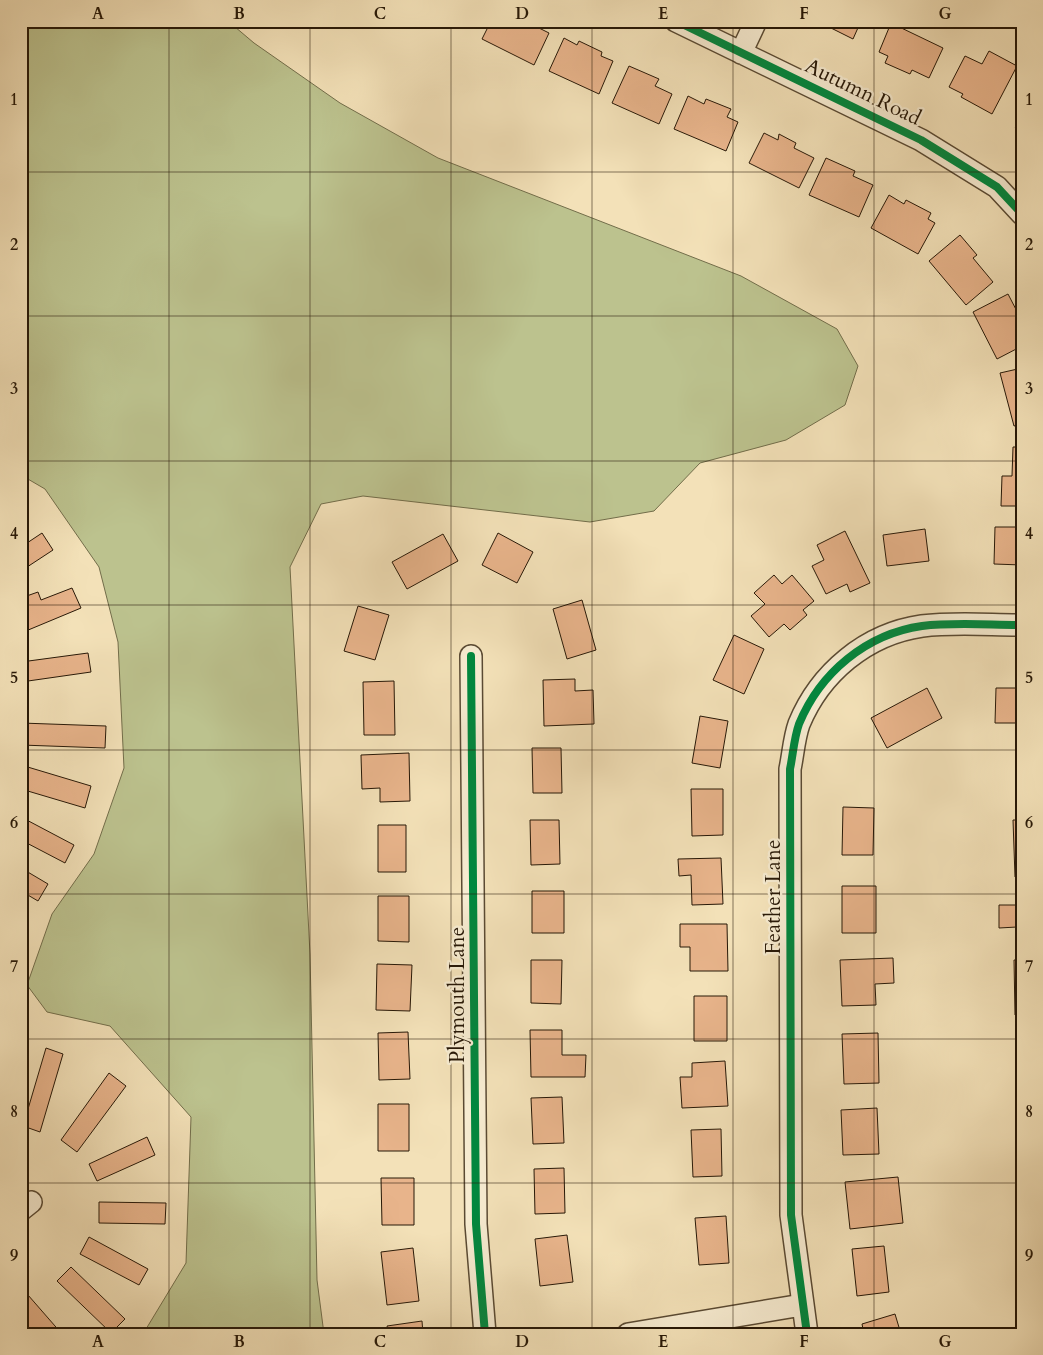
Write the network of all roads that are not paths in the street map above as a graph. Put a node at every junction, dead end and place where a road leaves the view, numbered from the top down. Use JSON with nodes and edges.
{"nodes":[{"id":1,"x":676,"y":21,"type":"edge"},
{"id":2,"x":756,"y":21,"type":"edge"},
{"id":3,"x":741,"y":53,"type":"junction"},
{"id":4,"x":1022,"y":214,"type":"edge"},
{"id":5,"x":1022,"y":625,"type":"edge"},
{"id":6,"x":472,"y":656,"type":"dead end"},
{"id":7,"x":802,"y":1305,"type":"junction"},
{"id":8,"x":485,"y":1334,"type":"edge"},
{"id":9,"x":628,"y":1334,"type":"edge"},
{"id":10,"x":807,"y":1334,"type":"edge"}],
"edges":[{"from":1,"to":3,"type":"street","name":"Autumn Road"},
{"from":2,"to":3,"type":"street"},
{"from":3,"to":4,"type":"street","name":"Autumn Road"},
{"from":5,"to":7,"type":"street","name":"Feather Lane"},
{"from":6,"to":8,"type":"street","name":"Plymouth Lane"},
{"from":7,"to":9,"type":"street"},
{"from":7,"to":10,"type":"street","name":"Feather Lane"}]}
